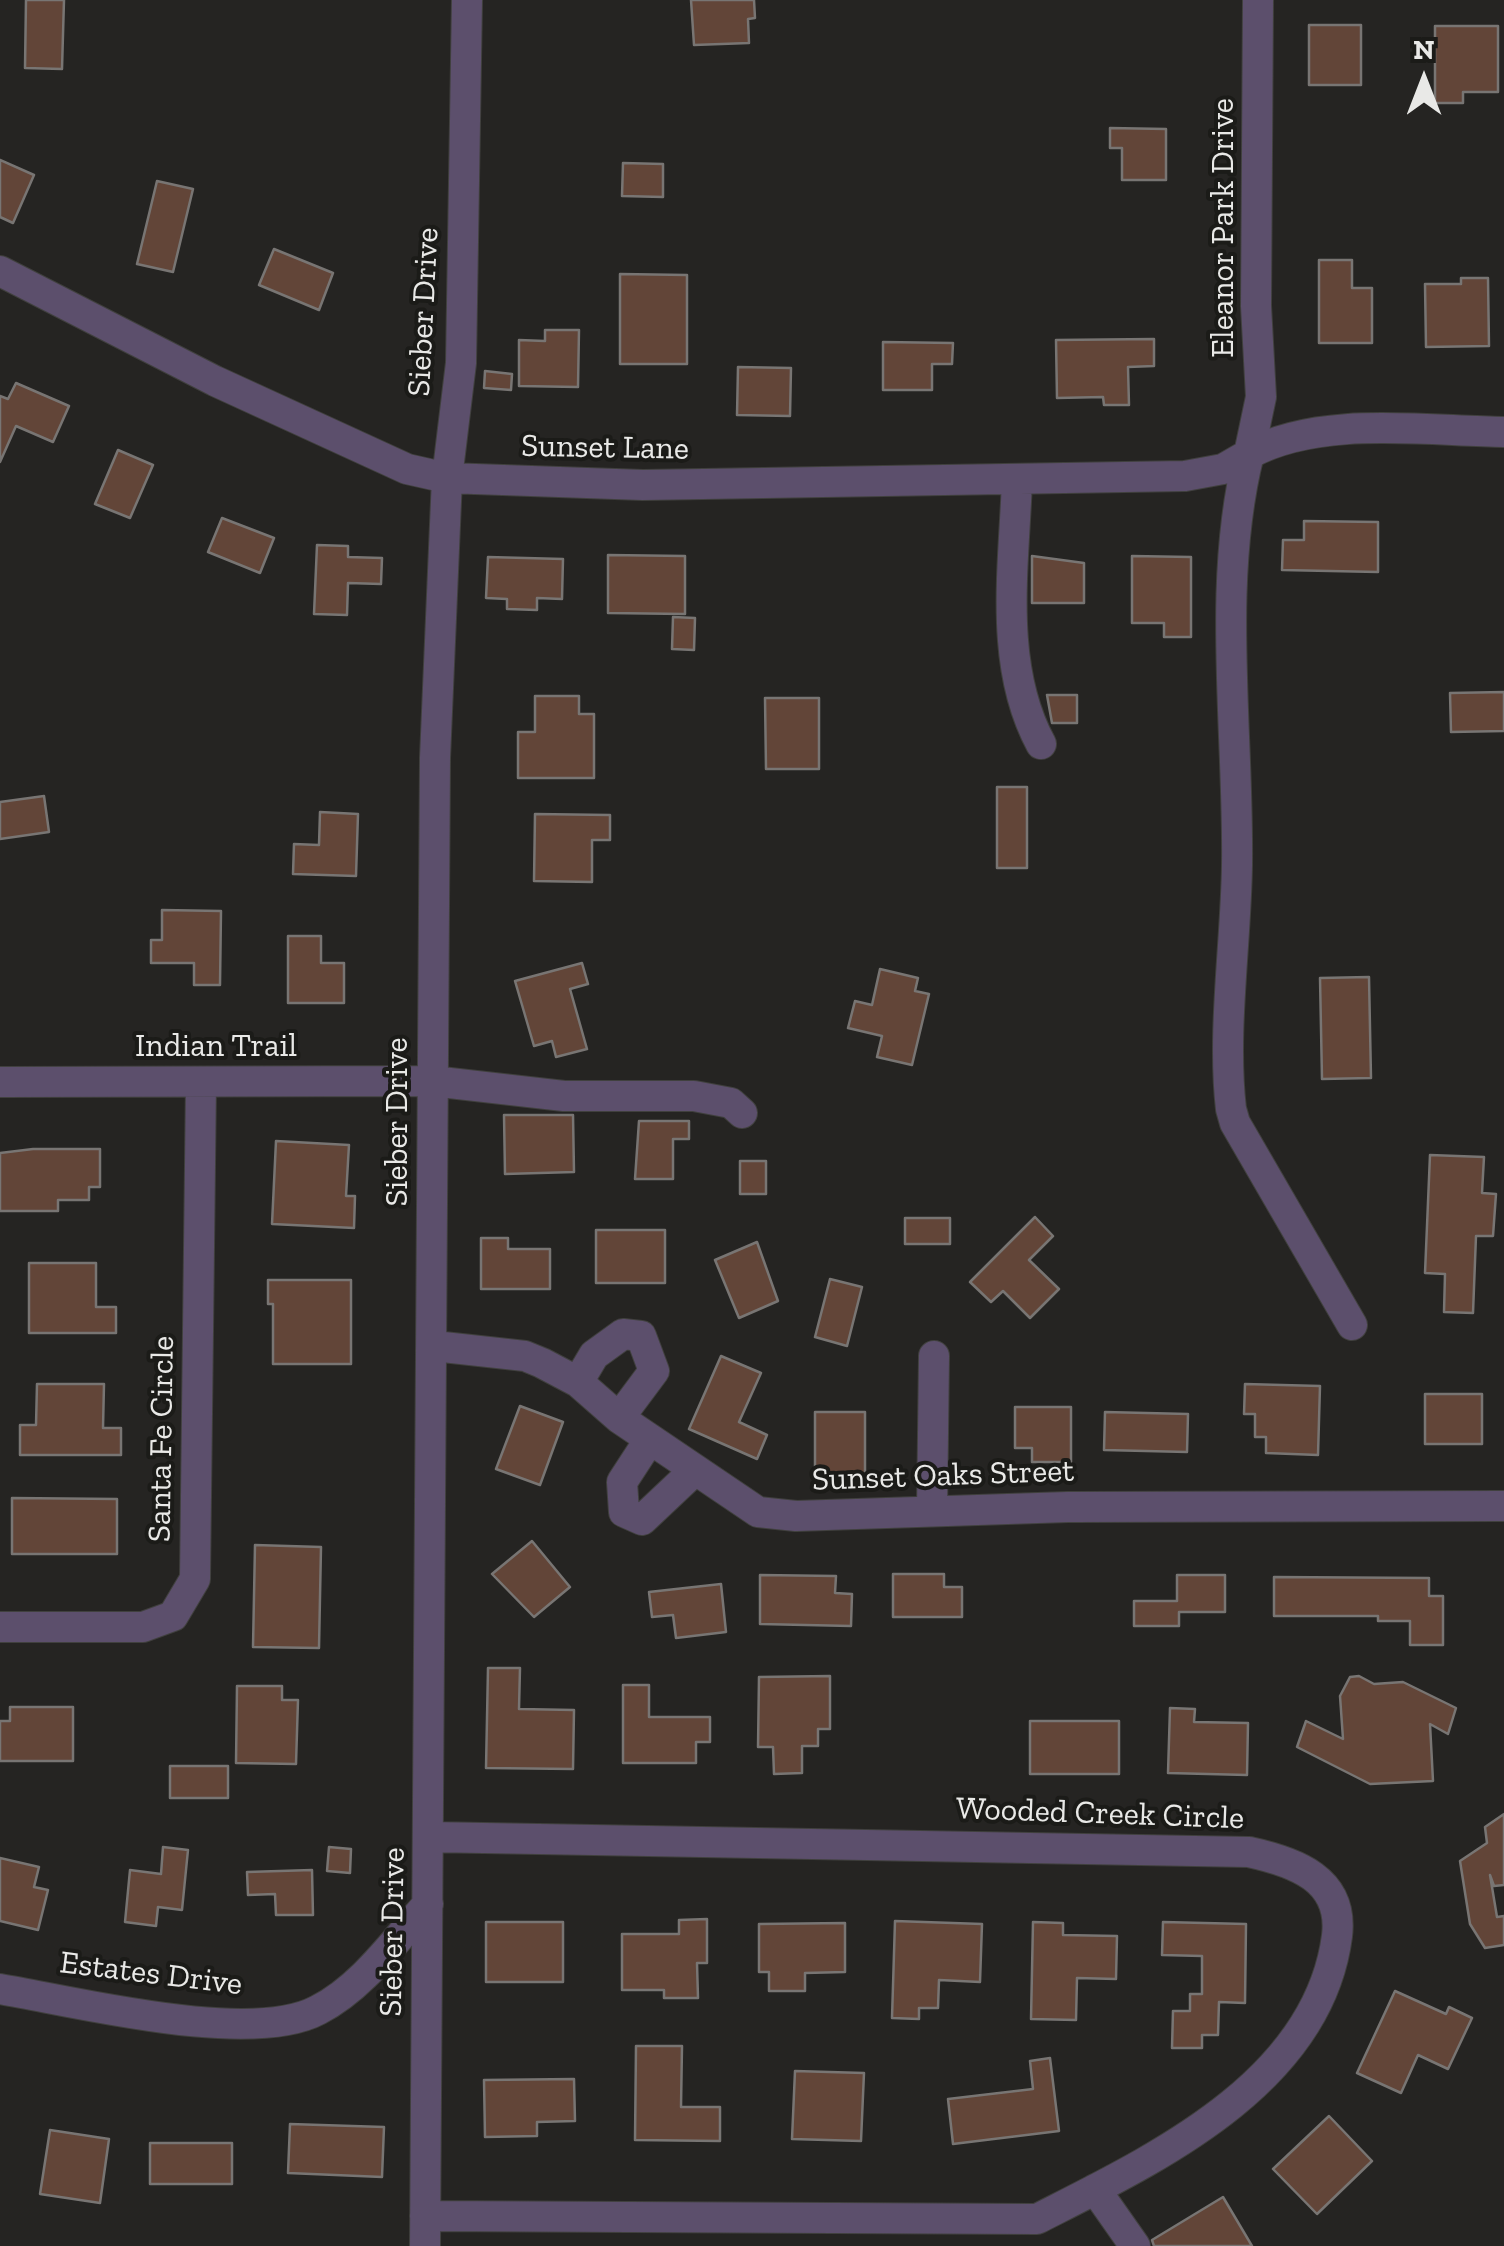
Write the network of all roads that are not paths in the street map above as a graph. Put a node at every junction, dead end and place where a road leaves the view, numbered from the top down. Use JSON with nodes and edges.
{"nodes":[{"id":1,"x":468,"y":0,"type":"edge"},
{"id":2,"x":1258,"y":0,"type":"edge"},
{"id":3,"x":0,"y":271,"type":"edge"},
{"id":4,"x":1504,"y":432,"type":"edge"},
{"id":5,"x":1250,"y":454,"type":"junction"},
{"id":6,"x":447,"y":478,"type":"junction"},
{"id":7,"x":1017,"y":480,"type":"junction"},
{"id":8,"x":1041,"y":744,"type":"dead end"},
{"id":9,"x":432,"y":1081,"type":"junction"},
{"id":10,"x":0,"y":1082,"type":"edge"},
{"id":11,"x":202,"y":1082,"type":"junction"},
{"id":12,"x":742,"y":1113,"type":"dead end"},
{"id":13,"x":1352,"y":1325,"type":"dead end"},
{"id":14,"x":434,"y":1346,"type":"junction"},
{"id":15,"x":934,"y":1356,"type":"dead end"},
{"id":16,"x":578,"y":1382,"type":"junction"},
{"id":17,"x":619,"y":1418,"type":"junction"},
{"id":18,"x":650,"y":1439,"type":"junction"},
{"id":19,"x":695,"y":1470,"type":"junction"},
{"id":20,"x":1504,"y":1506,"type":"edge"},
{"id":21,"x":932,"y":1511,"type":"junction"},
{"id":22,"x":0,"y":1627,"type":"edge"},
{"id":23,"x":429,"y":1837,"type":"junction"},
{"id":24,"x":428,"y":1904,"type":"junction"},
{"id":25,"x":0,"y":1989,"type":"edge"},
{"id":26,"x":1095,"y":2190,"type":"junction"},
{"id":27,"x":425,"y":2231,"type":"edge"},
{"id":28,"x":1135,"y":2246,"type":"edge"}],
"edges":[{"from":1,"to":6,"type":"street","name":"Sieber Drive"},
{"from":2,"to":5,"type":"street","name":"Eleanor Park Drive"},
{"from":3,"to":6,"type":"street","name":"Sunset Lane"},
{"from":4,"to":5,"type":"street","name":"Sunset Lane"},
{"from":5,"to":7,"type":"street","name":"Sunset Lane"},
{"from":5,"to":13,"type":"street"},
{"from":6,"to":7,"type":"street","name":"Sunset Lane"},
{"from":6,"to":9,"type":"street","name":"Sieber Drive"},
{"from":7,"to":8,"type":"street"},
{"from":9,"to":11,"type":"street","name":"Indian Trail"},
{"from":9,"to":12,"type":"street","name":"Indian Trail"},
{"from":9,"to":14,"type":"street","name":"Sieber Drive"},
{"from":10,"to":11,"type":"street","name":"Indian Trail"},
{"from":11,"to":22,"type":"street","name":"Santa Fe Circle"},
{"from":14,"to":16,"type":"street","name":"Sunset Oaks Street"},
{"from":14,"to":23,"type":"street","name":"Sieber Drive"},
{"from":15,"to":21,"type":"street"},
{"from":16,"to":17,"type":"street","name":"Sunset Oaks Street"},
{"from":16,"to":17,"type":"street"},
{"from":17,"to":18,"type":"street","name":"Sunset Oaks Street"},
{"from":18,"to":19,"type":"street","name":"Sunset Oaks Street"},
{"from":18,"to":19,"type":"street"},
{"from":19,"to":21,"type":"street","name":"Sunset Oaks Street"},
{"from":20,"to":21,"type":"street","name":"Sunset Oaks Street"},
{"from":23,"to":24,"type":"street","name":"Sieber Drive"},
{"from":23,"to":26,"type":"street","name":"Wooded Creek Circle"},
{"from":24,"to":25,"type":"street","name":"Estates Drive"},
{"from":24,"to":27,"type":"street","name":"Sieber Drive"},
{"from":26,"to":27,"type":"street","name":"Wooded Creek Circle"},
{"from":26,"to":28,"type":"street"}]}
